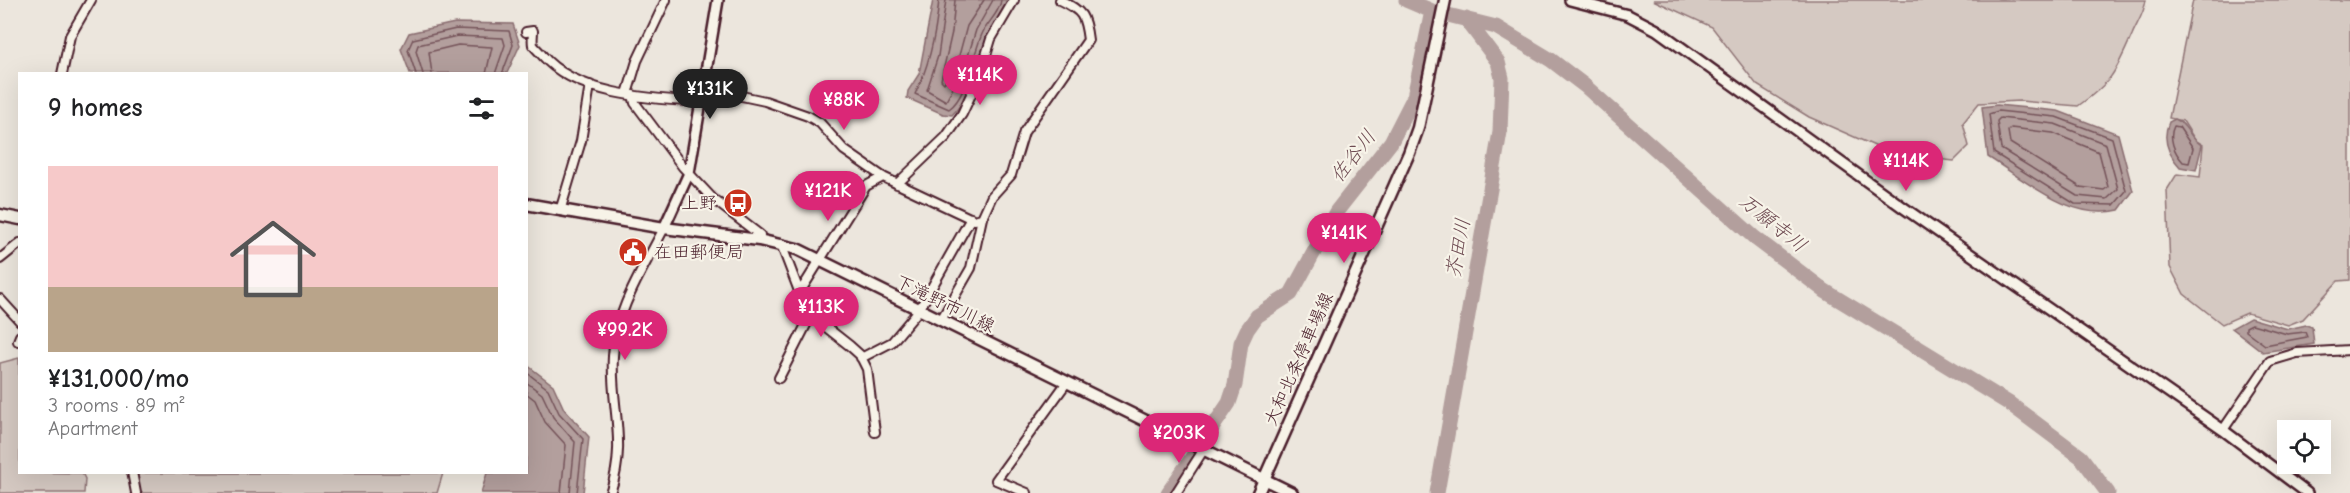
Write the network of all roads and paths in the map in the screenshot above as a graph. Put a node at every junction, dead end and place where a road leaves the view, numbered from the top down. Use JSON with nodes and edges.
{"nodes":[{"id":1,"x":91,"y":0,"type":"edge"},
{"id":2,"x":666,"y":0,"type":"edge"},
{"id":3,"x":718,"y":0,"type":"edge"},
{"id":4,"x":1014,"y":0,"type":"edge"},
{"id":5,"x":1060,"y":0,"type":"edge"},
{"id":6,"x":1569,"y":0,"type":"edge"},
{"id":7,"x":1445,"y":4,"type":"edge"},
{"id":8,"x":526,"y":32,"type":"dead end"},
{"id":9,"x":62,"y":72,"type":"edge"},
{"id":10,"x":590,"y":85,"type":"junction"},
{"id":11,"x":630,"y":94,"type":"junction"},
{"id":12,"x":700,"y":99,"type":"junction"},
{"id":13,"x":689,"y":173,"type":"junction"},
{"id":14,"x":883,"y":177,"type":"junction"},
{"id":15,"x":897,"y":184,"type":"junction"},
{"id":16,"x":528,"y":204,"type":"edge"},
{"id":17,"x":560,"y":211,"type":"junction"},
{"id":18,"x":0,"y":216,"type":"edge"},
{"id":19,"x":971,"y":218,"type":"junction"},
{"id":20,"x":982,"y":218,"type":"junction"},
{"id":21,"x":18,"y":219,"type":"edge"},
{"id":22,"x":664,"y":228,"type":"junction"},
{"id":23,"x":759,"y":240,"type":"junction"},
{"id":24,"x":780,"y":244,"type":"junction"},
{"id":25,"x":18,"y":245,"type":"edge"},
{"id":26,"x":0,"y":259,"type":"edge"},
{"id":27,"x":820,"y":261,"type":"junction"},
{"id":28,"x":800,"y":292,"type":"junction"},
{"id":29,"x":0,"y":299,"type":"edge"},
{"id":30,"x":919,"y":310,"type":"junction"},
{"id":31,"x":811,"y":315,"type":"junction"},
{"id":32,"x":18,"y":319,"type":"edge"},
{"id":33,"x":941,"y":320,"type":"junction"},
{"id":34,"x":2350,"y":350,"type":"edge"},
{"id":35,"x":861,"y":358,"type":"junction"},
{"id":36,"x":779,"y":378,"type":"dead end"},
{"id":37,"x":1068,"y":382,"type":"junction"},
{"id":38,"x":2223,"y":430,"type":"junction"},
{"id":39,"x":875,"y":432,"type":"dead end"},
{"id":40,"x":1199,"y":447,"type":"junction"},
{"id":41,"x":132,"y":474,"type":"edge"},
{"id":42,"x":1264,"y":480,"type":"junction"},
{"id":43,"x":136,"y":493,"type":"edge"},
{"id":44,"x":610,"y":493,"type":"edge"},
{"id":45,"x":1026,"y":493,"type":"edge"},
{"id":46,"x":1176,"y":493,"type":"edge"},
{"id":47,"x":1258,"y":493,"type":"edge"},
{"id":48,"x":1292,"y":493,"type":"edge"},
{"id":49,"x":2307,"y":493,"type":"edge"}],
"edges":[{"from":1,"to":9,"type":"street"},
{"from":2,"to":11,"type":"street"},
{"from":3,"to":12,"type":"street"},
{"from":4,"to":15,"type":"street"},
{"from":5,"to":20,"type":"street"},
{"from":6,"to":38,"type":"street"},
{"from":7,"to":42,"type":"main road","name":"大和北条停車場線"},
{"from":8,"to":10,"type":"street"},
{"from":10,"to":11,"type":"street"},
{"from":10,"to":17,"type":"street"},
{"from":11,"to":12,"type":"street"},
{"from":11,"to":13,"type":"street"},
{"from":12,"to":13,"type":"street"},
{"from":12,"to":14,"type":"street"},
{"from":13,"to":22,"type":"street"},
{"from":13,"to":23,"type":"street"},
{"from":14,"to":15,"type":"street"},
{"from":14,"to":27,"type":"street"},
{"from":15,"to":19,"type":"street"},
{"from":16,"to":17,"type":"main road","name":"下滝野市川線"},
{"from":17,"to":22,"type":"main road","name":"下滝野市川線"},
{"from":18,"to":21,"type":"main road"},
{"from":19,"to":20,"type":"street"},
{"from":19,"to":30,"type":"street"},
{"from":20,"to":33,"type":"street"},
{"from":22,"to":23,"type":"main road","name":"下滝野市川線"},
{"from":22,"to":44,"type":"street"},
{"from":23,"to":24,"type":"main road","name":"下滝野市川線"},
{"from":24,"to":27,"type":"main road","name":"下滝野市川線"},
{"from":24,"to":28,"type":"street"},
{"from":25,"to":26,"type":"street"},
{"from":27,"to":28,"type":"street"},
{"from":27,"to":30,"type":"main road","name":"下滝野市川線"},
{"from":28,"to":31,"type":"street"},
{"from":29,"to":32,"type":"street"},
{"from":30,"to":33,"type":"main road","name":"下滝野市川線"},
{"from":30,"to":35,"type":"street"},
{"from":31,"to":35,"type":"street"},
{"from":31,"to":36,"type":"street"},
{"from":33,"to":37,"type":"main road","name":"下滝野市川線"},
{"from":34,"to":38,"type":"street"},
{"from":35,"to":39,"type":"street"},
{"from":37,"to":40,"type":"main road","name":"下滝野市川線"},
{"from":37,"to":45,"type":"street"},
{"from":38,"to":49,"type":"street"},
{"from":40,"to":42,"type":"main road","name":"下滝野市川線"},
{"from":40,"to":46,"type":"street"},
{"from":41,"to":43,"type":"street"},
{"from":42,"to":47,"type":"main road","name":"大和北条停車場線"},
{"from":42,"to":48,"type":"main road","name":"下滝野市川線"}]}
